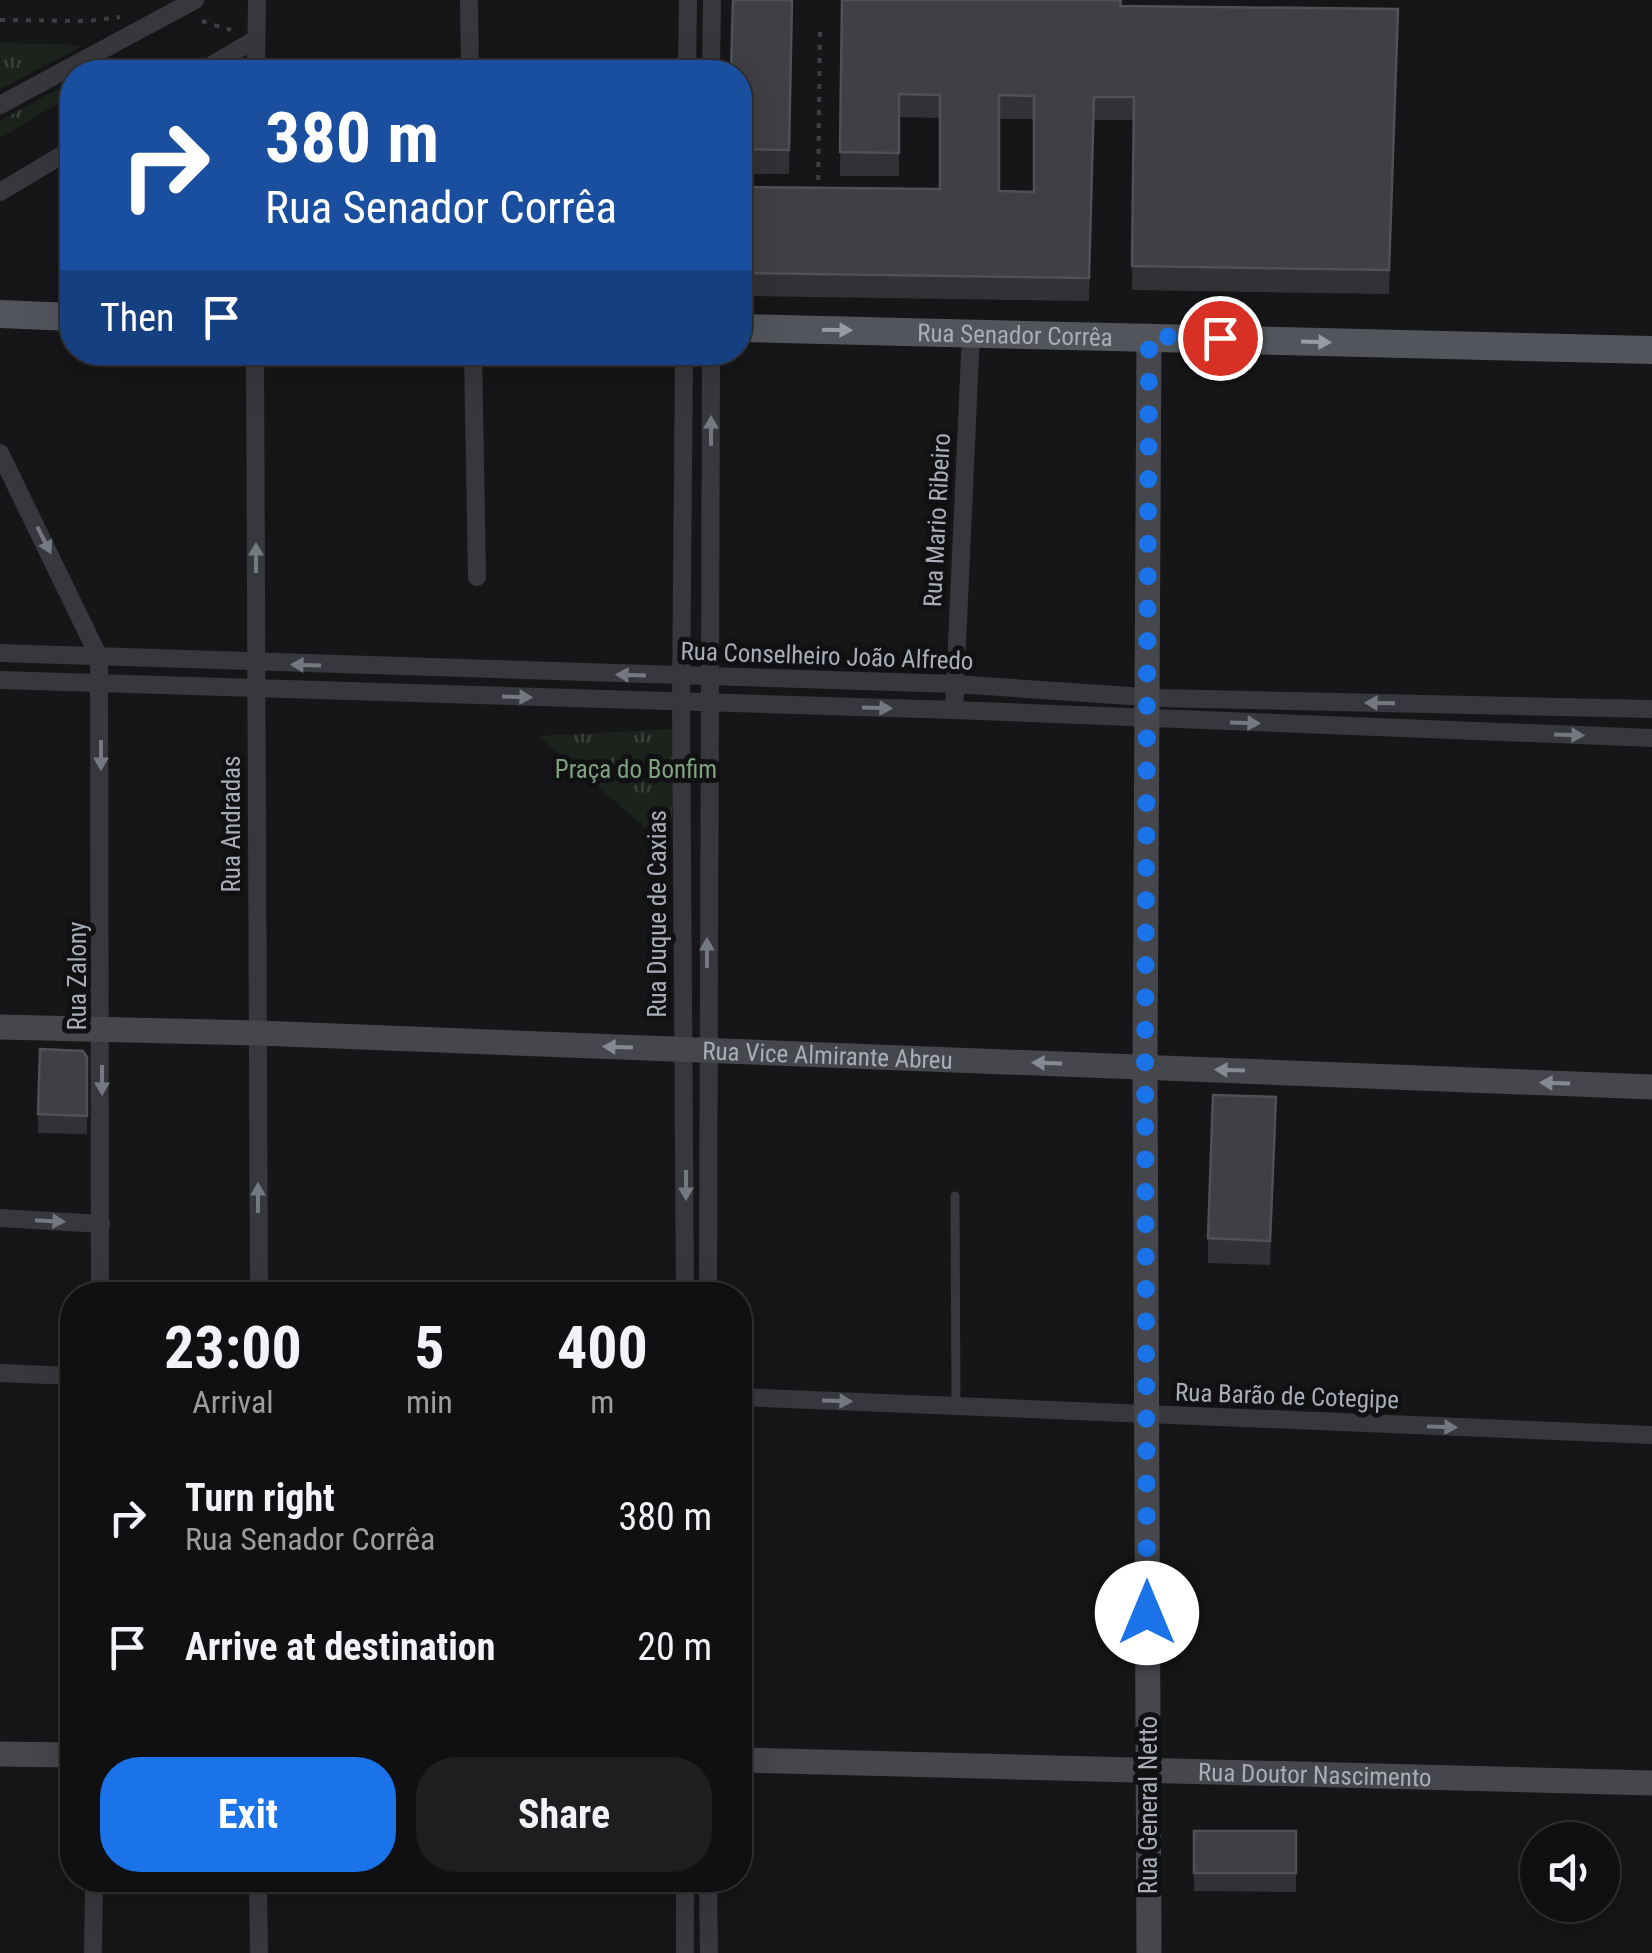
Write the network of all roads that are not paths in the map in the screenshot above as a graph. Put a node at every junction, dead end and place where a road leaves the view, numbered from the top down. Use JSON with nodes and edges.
{"nodes":[{"id":1,"x":195,"y":0,"type":"edge"},
{"id":2,"x":257,"y":0,"type":"edge"},
{"id":3,"x":469,"y":0,"type":"edge"},
{"id":4,"x":688,"y":0,"type":"edge"},
{"id":5,"x":712,"y":0,"type":"edge"},
{"id":6,"x":256,"y":39,"type":"junction"},
{"id":7,"x":84,"y":60,"type":"edge"},
{"id":8,"x":220,"y":60,"type":"edge"},
{"id":9,"x":256,"y":60,"type":"edge"},
{"id":10,"x":470,"y":60,"type":"edge"},
{"id":11,"x":687,"y":60,"type":"edge"},
{"id":12,"x":711,"y":60,"type":"edge"},
{"id":13,"x":60,"y":73,"type":"edge"},
{"id":14,"x":0,"y":105,"type":"edge"},
{"id":15,"x":60,"y":156,"type":"edge"},
{"id":16,"x":0,"y":192,"type":"edge"},
{"id":17,"x":0,"y":314,"type":"edge"},
{"id":18,"x":60,"y":316,"type":"edge"},
{"id":19,"x":752,"y":328,"type":"edge"},
{"id":20,"x":971,"y":333,"type":"junction"},
{"id":21,"x":1149,"y":336,"type":"junction"},
{"id":22,"x":1652,"y":350,"type":"edge"},
{"id":23,"x":254,"y":365,"type":"edge"},
{"id":24,"x":473,"y":365,"type":"edge"},
{"id":25,"x":684,"y":365,"type":"edge"},
{"id":26,"x":711,"y":365,"type":"edge"},
{"id":27,"x":0,"y":453,"type":"edge"},
{"id":28,"x":683,"y":493,"type":"junction"},
{"id":29,"x":710,"y":495,"type":"junction"},
{"id":30,"x":682,"y":560,"type":"junction"},
{"id":31,"x":710,"y":560,"type":"junction"},
{"id":32,"x":476,"y":576,"type":"dead end"},
{"id":33,"x":0,"y":654,"type":"edge"},
{"id":34,"x":99,"y":657,"type":"junction"},
{"id":35,"x":165,"y":660,"type":"junction"},
{"id":36,"x":256,"y":663,"type":"junction"},
{"id":37,"x":382,"y":667,"type":"junction"},
{"id":38,"x":475,"y":670,"type":"junction"},
{"id":39,"x":682,"y":676,"type":"junction"},
{"id":40,"x":710,"y":677,"type":"junction"},
{"id":41,"x":0,"y":680,"type":"edge"},
{"id":42,"x":824,"y":680,"type":"junction"},
{"id":43,"x":100,"y":682,"type":"junction"},
{"id":44,"x":164,"y":683,"type":"junction"},
{"id":45,"x":955,"y":684,"type":"junction"},
{"id":46,"x":256,"y":687,"type":"junction"},
{"id":47,"x":1042,"y":690,"type":"junction"},
{"id":48,"x":382,"y":692,"type":"junction"},
{"id":49,"x":474,"y":696,"type":"junction"},
{"id":50,"x":1332,"y":702,"type":"junction"},
{"id":51,"x":681,"y":703,"type":"junction"},
{"id":52,"x":1417,"y":703,"type":"junction"},
{"id":53,"x":708,"y":704,"type":"junction"},
{"id":54,"x":824,"y":706,"type":"junction"},
{"id":55,"x":1148,"y":709,"type":"junction"},
{"id":56,"x":1652,"y":709,"type":"edge"},
{"id":57,"x":954,"y":710,"type":"junction"},
{"id":58,"x":1040,"y":714,"type":"junction"},
{"id":59,"x":1331,"y":726,"type":"junction"},
{"id":60,"x":1418,"y":730,"type":"junction"},
{"id":61,"x":1652,"y":738,"type":"edge"},
{"id":62,"x":682,"y":911,"type":"junction"},
{"id":63,"x":707,"y":912,"type":"junction"},
{"id":64,"x":0,"y":1027,"type":"edge"},
{"id":65,"x":102,"y":1030,"type":"junction"},
{"id":66,"x":258,"y":1033,"type":"junction"},
{"id":67,"x":695,"y":1050,"type":"junction"},
{"id":68,"x":1145,"y":1066,"type":"junction"},
{"id":69,"x":1652,"y":1086,"type":"edge"},
{"id":70,"x":686,"y":1130,"type":"junction"},
{"id":71,"x":708,"y":1130,"type":"junction"},
{"id":72,"x":955,"y":1196,"type":"dead end"},
{"id":73,"x":0,"y":1218,"type":"edge"},
{"id":74,"x":100,"y":1224,"type":"junction"},
{"id":75,"x":100,"y":1282,"type":"edge"},
{"id":76,"x":259,"y":1282,"type":"edge"},
{"id":77,"x":686,"y":1282,"type":"edge"},
{"id":78,"x":708,"y":1282,"type":"edge"},
{"id":79,"x":0,"y":1374,"type":"edge"},
{"id":80,"x":60,"y":1376,"type":"edge"},
{"id":81,"x":752,"y":1397,"type":"edge"},
{"id":82,"x":956,"y":1405,"type":"junction"},
{"id":83,"x":1147,"y":1416,"type":"junction"},
{"id":84,"x":1652,"y":1435,"type":"edge"},
{"id":85,"x":0,"y":1754,"type":"edge"},
{"id":86,"x":60,"y":1755,"type":"edge"},
{"id":87,"x":752,"y":1760,"type":"edge"},
{"id":88,"x":1147,"y":1772,"type":"junction"},
{"id":89,"x":1652,"y":1782,"type":"edge"},
{"id":90,"x":94,"y":1892,"type":"edge"},
{"id":91,"x":258,"y":1892,"type":"edge"},
{"id":92,"x":685,"y":1892,"type":"edge"},
{"id":93,"x":708,"y":1892,"type":"edge"},
{"id":94,"x":685,"y":1926,"type":"junction"},
{"id":95,"x":709,"y":1926,"type":"junction"},
{"id":96,"x":94,"y":1953,"type":"edge"},
{"id":97,"x":259,"y":1953,"type":"edge"},
{"id":98,"x":685,"y":1953,"type":"edge"},
{"id":99,"x":709,"y":1953,"type":"edge"},
{"id":100,"x":1149,"y":1953,"type":"edge"}],
"edges":[{"from":1,"to":7,"type":"street"},
{"from":2,"to":6,"type":"street"},
{"from":3,"to":10,"type":"street"},
{"from":4,"to":11,"type":"street"},
{"from":5,"to":12,"type":"street"},
{"from":6,"to":8,"type":"street"},
{"from":6,"to":9,"type":"street"},
{"from":13,"to":14,"type":"street"},
{"from":15,"to":16,"type":"street"},
{"from":17,"to":18,"type":"main road"},
{"from":19,"to":20,"type":"main road","name":"Rua Senador Corrêa","one_way":true},
{"from":20,"to":21,"type":"main road","name":"Rua Senador Corrêa"},
{"from":20,"to":45,"type":"street","name":"Rua Mario Ribeiro"},
{"from":21,"to":22,"type":"main road","name":"Rua Senador Corrêa","one_way":true},
{"from":21,"to":55,"type":"street","name":"Rua General Netto"},
{"from":36,"to":23,"type":"street","name":"Rua Andradas","one_way":true},
{"from":24,"to":32,"type":"street"},
{"from":25,"to":28,"type":"street","name":"Rua Duque de Caxias"},
{"from":29,"to":26,"type":"street","name":"Rua Duque de Caxias","one_way":true},
{"from":27,"to":34,"type":"street","one_way":true},
{"from":28,"to":29,"type":"street"},
{"from":28,"to":30,"type":"street","name":"Rua Duque de Caxias"},
{"from":29,"to":31,"type":"street","name":"Rua Duque de Caxias"},
{"from":30,"to":31,"type":"street"},
{"from":30,"to":39,"type":"street","name":"Rua Duque de Caxias"},
{"from":31,"to":40,"type":"street","name":"Rua Duque de Caxias"},
{"from":33,"to":34,"type":"street","name":"Rua Conselheiro João Alfredo"},
{"from":34,"to":35,"type":"street","name":"Rua Conselheiro João Alfredo"},
{"from":34,"to":43,"type":"street","name":"Rua Zalony"},
{"from":35,"to":36,"type":"street","name":"Rua Conselheiro João Alfredo"},
{"from":35,"to":44,"type":"street"},
{"from":37,"to":36,"type":"street","name":"Rua Conselheiro João Alfredo","one_way":true},
{"from":36,"to":46,"type":"street","name":"Rua Andradas"},
{"from":37,"to":38,"type":"street","name":"Rua Conselheiro João Alfredo"},
{"from":37,"to":48,"type":"street"},
{"from":39,"to":38,"type":"street","name":"Rua Conselheiro João Alfredo","one_way":true},
{"from":38,"to":49,"type":"street"},
{"from":39,"to":40,"type":"street","name":"Rua Conselheiro João Alfredo"},
{"from":39,"to":51,"type":"street","name":"Rua Duque de Caxias"},
{"from":40,"to":42,"type":"street","name":"Rua Conselheiro João Alfredo"},
{"from":40,"to":53,"type":"street","name":"Rua Duque de Caxias"},
{"from":41,"to":43,"type":"street","name":"Rua Conselheiro João Alfredo"},
{"from":42,"to":45,"type":"street","name":"Rua Conselheiro João Alfredo"},
{"from":42,"to":54,"type":"street"},
{"from":43,"to":44,"type":"street","name":"Rua Conselheiro João Alfredo"},
{"from":43,"to":65,"type":"street","name":"Rua Zalony","one_way":true},
{"from":44,"to":46,"type":"street","name":"Rua Conselheiro João Alfredo"},
{"from":45,"to":47,"type":"street","name":"Rua Conselheiro João Alfredo"},
{"from":45,"to":57,"type":"street","name":"Rua Mario Ribeiro"},
{"from":46,"to":48,"type":"street","name":"Rua Conselheiro João Alfredo"},
{"from":46,"to":66,"type":"street","name":"Rua Andradas"},
{"from":47,"to":55,"type":"street","name":"Rua Conselheiro João Alfredo"},
{"from":47,"to":58,"type":"street"},
{"from":48,"to":49,"type":"street","name":"Rua Conselheiro João Alfredo"},
{"from":49,"to":51,"type":"street","name":"Rua Conselheiro João Alfredo","one_way":true},
{"from":52,"to":50,"type":"street","name":"Rua Conselheiro João Alfredo","one_way":true},
{"from":50,"to":55,"type":"street","name":"Rua Conselheiro João Alfredo"},
{"from":50,"to":59,"type":"street"},
{"from":51,"to":53,"type":"street","name":"Rua Conselheiro João Alfredo"},
{"from":51,"to":62,"type":"street","name":"Rua Duque de Caxias"},
{"from":52,"to":56,"type":"street","name":"Rua Conselheiro João Alfredo"},
{"from":52,"to":60,"type":"street"},
{"from":53,"to":54,"type":"street","name":"Rua Conselheiro João Alfredo"},
{"from":53,"to":63,"type":"street","name":"Rua Duque de Caxias"},
{"from":54,"to":57,"type":"street","name":"Rua Conselheiro João Alfredo","one_way":true},
{"from":55,"to":58,"type":"street","name":"Rua Conselheiro João Alfredo"},
{"from":55,"to":59,"type":"street","name":"Rua Conselheiro João Alfredo","one_way":true},
{"from":55,"to":68,"type":"street","name":"Rua General Netto"},
{"from":57,"to":58,"type":"street","name":"Rua Conselheiro João Alfredo"},
{"from":59,"to":60,"type":"street","name":"Rua Conselheiro João Alfredo"},
{"from":60,"to":61,"type":"street","name":"Rua Conselheiro João Alfredo","one_way":true},
{"from":62,"to":63,"type":"street"},
{"from":62,"to":67,"type":"street","name":"Rua Duque de Caxias"},
{"from":67,"to":63,"type":"street","name":"Rua Duque de Caxias","one_way":true},
{"from":64,"to":65,"type":"street","name":"Rua Vice Almirante Abreu"},
{"from":65,"to":66,"type":"street","name":"Rua Vice Almirante Abreu"},
{"from":65,"to":74,"type":"street","name":"Rua Zalony","one_way":true},
{"from":67,"to":66,"type":"street","name":"Rua Vice Almirante Abreu","one_way":true},
{"from":76,"to":66,"type":"street","name":"Rua Andradas","one_way":true},
{"from":68,"to":67,"type":"street","name":"Rua Vice Almirante Abreu","one_way":true},
{"from":67,"to":70,"type":"street","name":"Rua Duque de Caxias"},
{"from":67,"to":71,"type":"street","name":"Rua Duque de Caxias"},
{"from":69,"to":68,"type":"street","name":"Rua Vice Almirante Abreu","one_way":true},
{"from":68,"to":83,"type":"street","name":"Rua General Netto"},
{"from":70,"to":71,"type":"street"},
{"from":70,"to":77,"type":"street","name":"Rua Duque de Caxias","one_way":true},
{"from":71,"to":78,"type":"street","name":"Rua Duque de Caxias"},
{"from":72,"to":82,"type":"lane"},
{"from":73,"to":74,"type":"street","one_way":true},
{"from":74,"to":75,"type":"street","name":"Rua Zalony"},
{"from":79,"to":80,"type":"street"},
{"from":81,"to":82,"type":"street","name":"Rua Barão de Cotegipe","one_way":true},
{"from":82,"to":83,"type":"street","name":"Rua Barão de Cotegipe"},
{"from":83,"to":84,"type":"street","name":"Rua Barão de Cotegipe","one_way":true},
{"from":83,"to":88,"type":"street","name":"Rua General Netto"},
{"from":85,"to":86,"type":"street"},
{"from":87,"to":88,"type":"street","name":"Rua Doutor Nascimento"},
{"from":88,"to":89,"type":"street","name":"Rua Doutor Nascimento"},
{"from":88,"to":100,"type":"street","name":"Rua General Netto"},
{"from":90,"to":96,"type":"street"},
{"from":91,"to":97,"type":"street"},
{"from":92,"to":94,"type":"street"},
{"from":93,"to":95,"type":"street"},
{"from":94,"to":95,"type":"street"},
{"from":94,"to":98,"type":"street"},
{"from":95,"to":99,"type":"street"}]}
